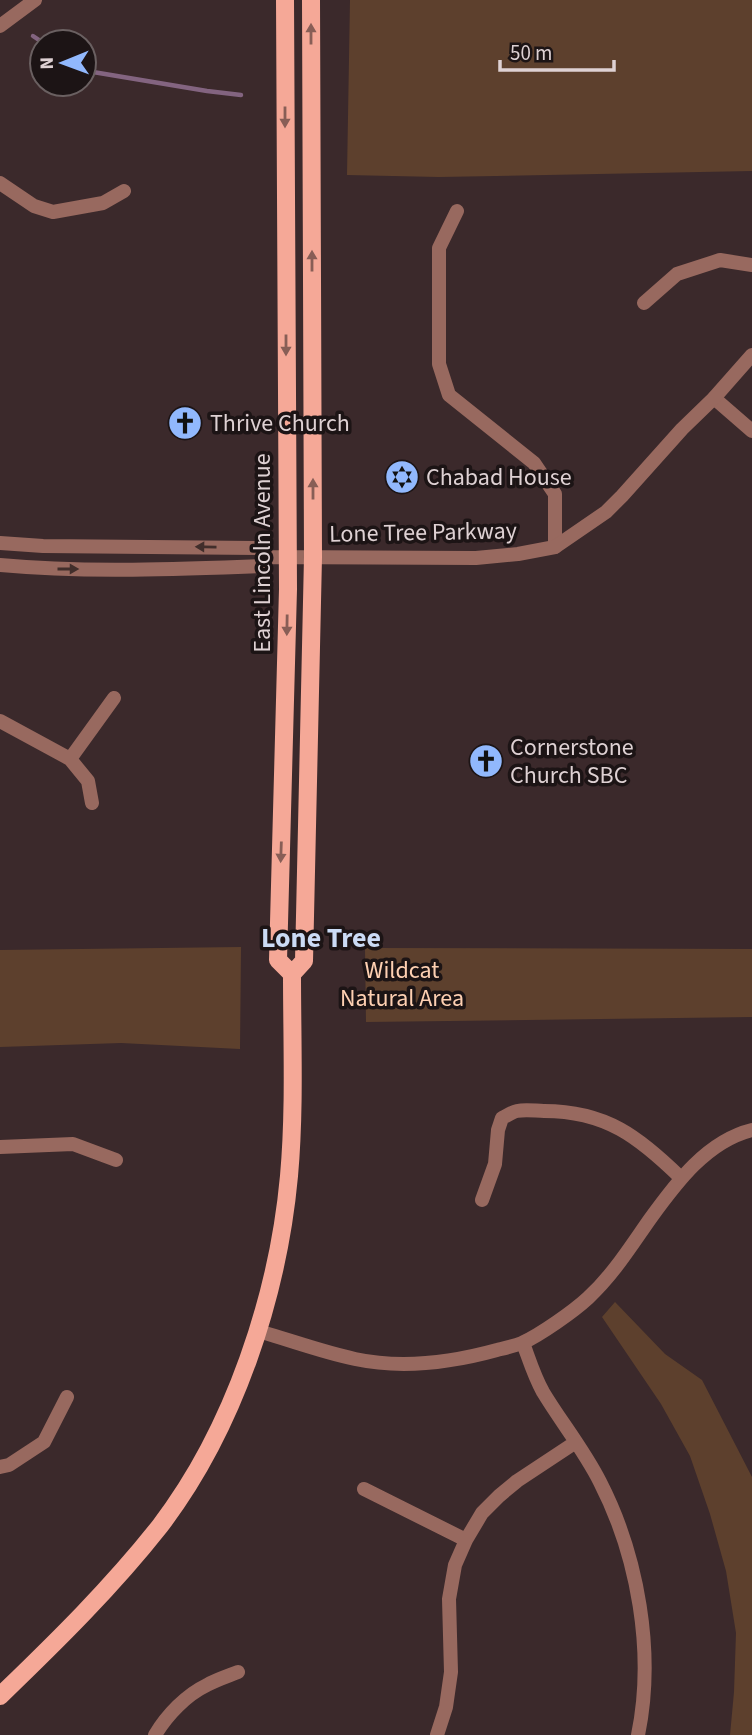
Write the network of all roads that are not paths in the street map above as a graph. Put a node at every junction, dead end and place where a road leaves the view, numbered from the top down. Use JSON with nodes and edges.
{"nodes":[{"id":1,"x":35,"y":0,"type":"edge"},
{"id":2,"x":285,"y":0,"type":"edge"},
{"id":3,"x":311,"y":0,"type":"edge"},
{"id":4,"x":0,"y":26,"type":"edge"},
{"id":5,"x":0,"y":183,"type":"edge"},
{"id":6,"x":124,"y":191,"type":"dead end"},
{"id":7,"x":457,"y":211,"type":"dead end"},
{"id":8,"x":752,"y":265,"type":"edge"},
{"id":9,"x":644,"y":303,"type":"dead end"},
{"id":10,"x":752,"y":355,"type":"edge"},
{"id":11,"x":715,"y":398,"type":"junction"},
{"id":12,"x":752,"y":430,"type":"edge"},
{"id":13,"x":0,"y":543,"type":"edge"},
{"id":14,"x":555,"y":547,"type":"junction"},
{"id":15,"x":268,"y":557,"type":"junction"},
{"id":16,"x":288,"y":557,"type":"junction"},
{"id":17,"x":313,"y":557,"type":"junction"},
{"id":18,"x":0,"y":565,"type":"edge"},
{"id":19,"x":114,"y":698,"type":"dead end"},
{"id":20,"x":0,"y":721,"type":"edge"},
{"id":21,"x":70,"y":759,"type":"junction"},
{"id":22,"x":92,"y":803,"type":"dead end"},
{"id":23,"x":292,"y":974,"type":"junction"},
{"id":24,"x":752,"y":1130,"type":"edge"},
{"id":25,"x":0,"y":1147,"type":"edge"},
{"id":26,"x":116,"y":1160,"type":"dead end"},
{"id":27,"x":681,"y":1178,"type":"junction"},
{"id":28,"x":482,"y":1200,"type":"dead end"},
{"id":29,"x":258,"y":1331,"type":"junction"},
{"id":30,"x":523,"y":1343,"type":"junction"},
{"id":31,"x":67,"y":1396,"type":"dead end"},
{"id":32,"x":576,"y":1442,"type":"junction"},
{"id":33,"x":0,"y":1467,"type":"edge"},
{"id":34,"x":364,"y":1489,"type":"dead end"},
{"id":35,"x":466,"y":1540,"type":"junction"},
{"id":36,"x":238,"y":1672,"type":"dead end"},
{"id":37,"x":0,"y":1696,"type":"edge"},
{"id":38,"x":155,"y":1735,"type":"edge"},
{"id":39,"x":437,"y":1735,"type":"edge"},
{"id":40,"x":638,"y":1735,"type":"edge"}],
"edges":[{"from":1,"to":4,"type":"street"},
{"from":2,"to":16,"type":"main road","name":"East Lincoln Avenue","one_way":true},
{"from":17,"to":3,"type":"main road","name":"East Lincoln Avenue","one_way":true},
{"from":5,"to":6,"type":"street"},
{"from":7,"to":14,"type":"street"},
{"from":8,"to":9,"type":"street"},
{"from":10,"to":11,"type":"street","name":"Lone Tree Parkway"},
{"from":11,"to":12,"type":"street"},
{"from":11,"to":14,"type":"street","name":"Lone Tree Parkway"},
{"from":15,"to":13,"type":"street","name":"Lone Tree Parkway","one_way":true},
{"from":14,"to":17,"type":"street","name":"Lone Tree Parkway"},
{"from":15,"to":16,"type":"street","name":"Lone Tree Parkway"},
{"from":18,"to":15,"type":"street","name":"Lone Tree Parkway","one_way":true},
{"from":16,"to":17,"type":"street","name":"Lone Tree Parkway"},
{"from":16,"to":23,"type":"main road","name":"East Lincoln Avenue","one_way":true},
{"from":17,"to":23,"type":"main road","name":"East Lincoln Avenue"},
{"from":19,"to":21,"type":"street"},
{"from":20,"to":21,"type":"street"},
{"from":21,"to":22,"type":"street"},
{"from":23,"to":29,"type":"main road","name":"East Lincoln Avenue"},
{"from":24,"to":27,"type":"street"},
{"from":25,"to":26,"type":"street"},
{"from":27,"to":28,"type":"street"},
{"from":27,"to":30,"type":"street"},
{"from":29,"to":30,"type":"street"},
{"from":29,"to":37,"type":"main road","name":"East Lincoln Avenue"},
{"from":30,"to":32,"type":"street"},
{"from":31,"to":33,"type":"street"},
{"from":32,"to":35,"type":"street"},
{"from":32,"to":40,"type":"street"},
{"from":34,"to":35,"type":"street"},
{"from":35,"to":39,"type":"street"},
{"from":36,"to":38,"type":"street"}]}
